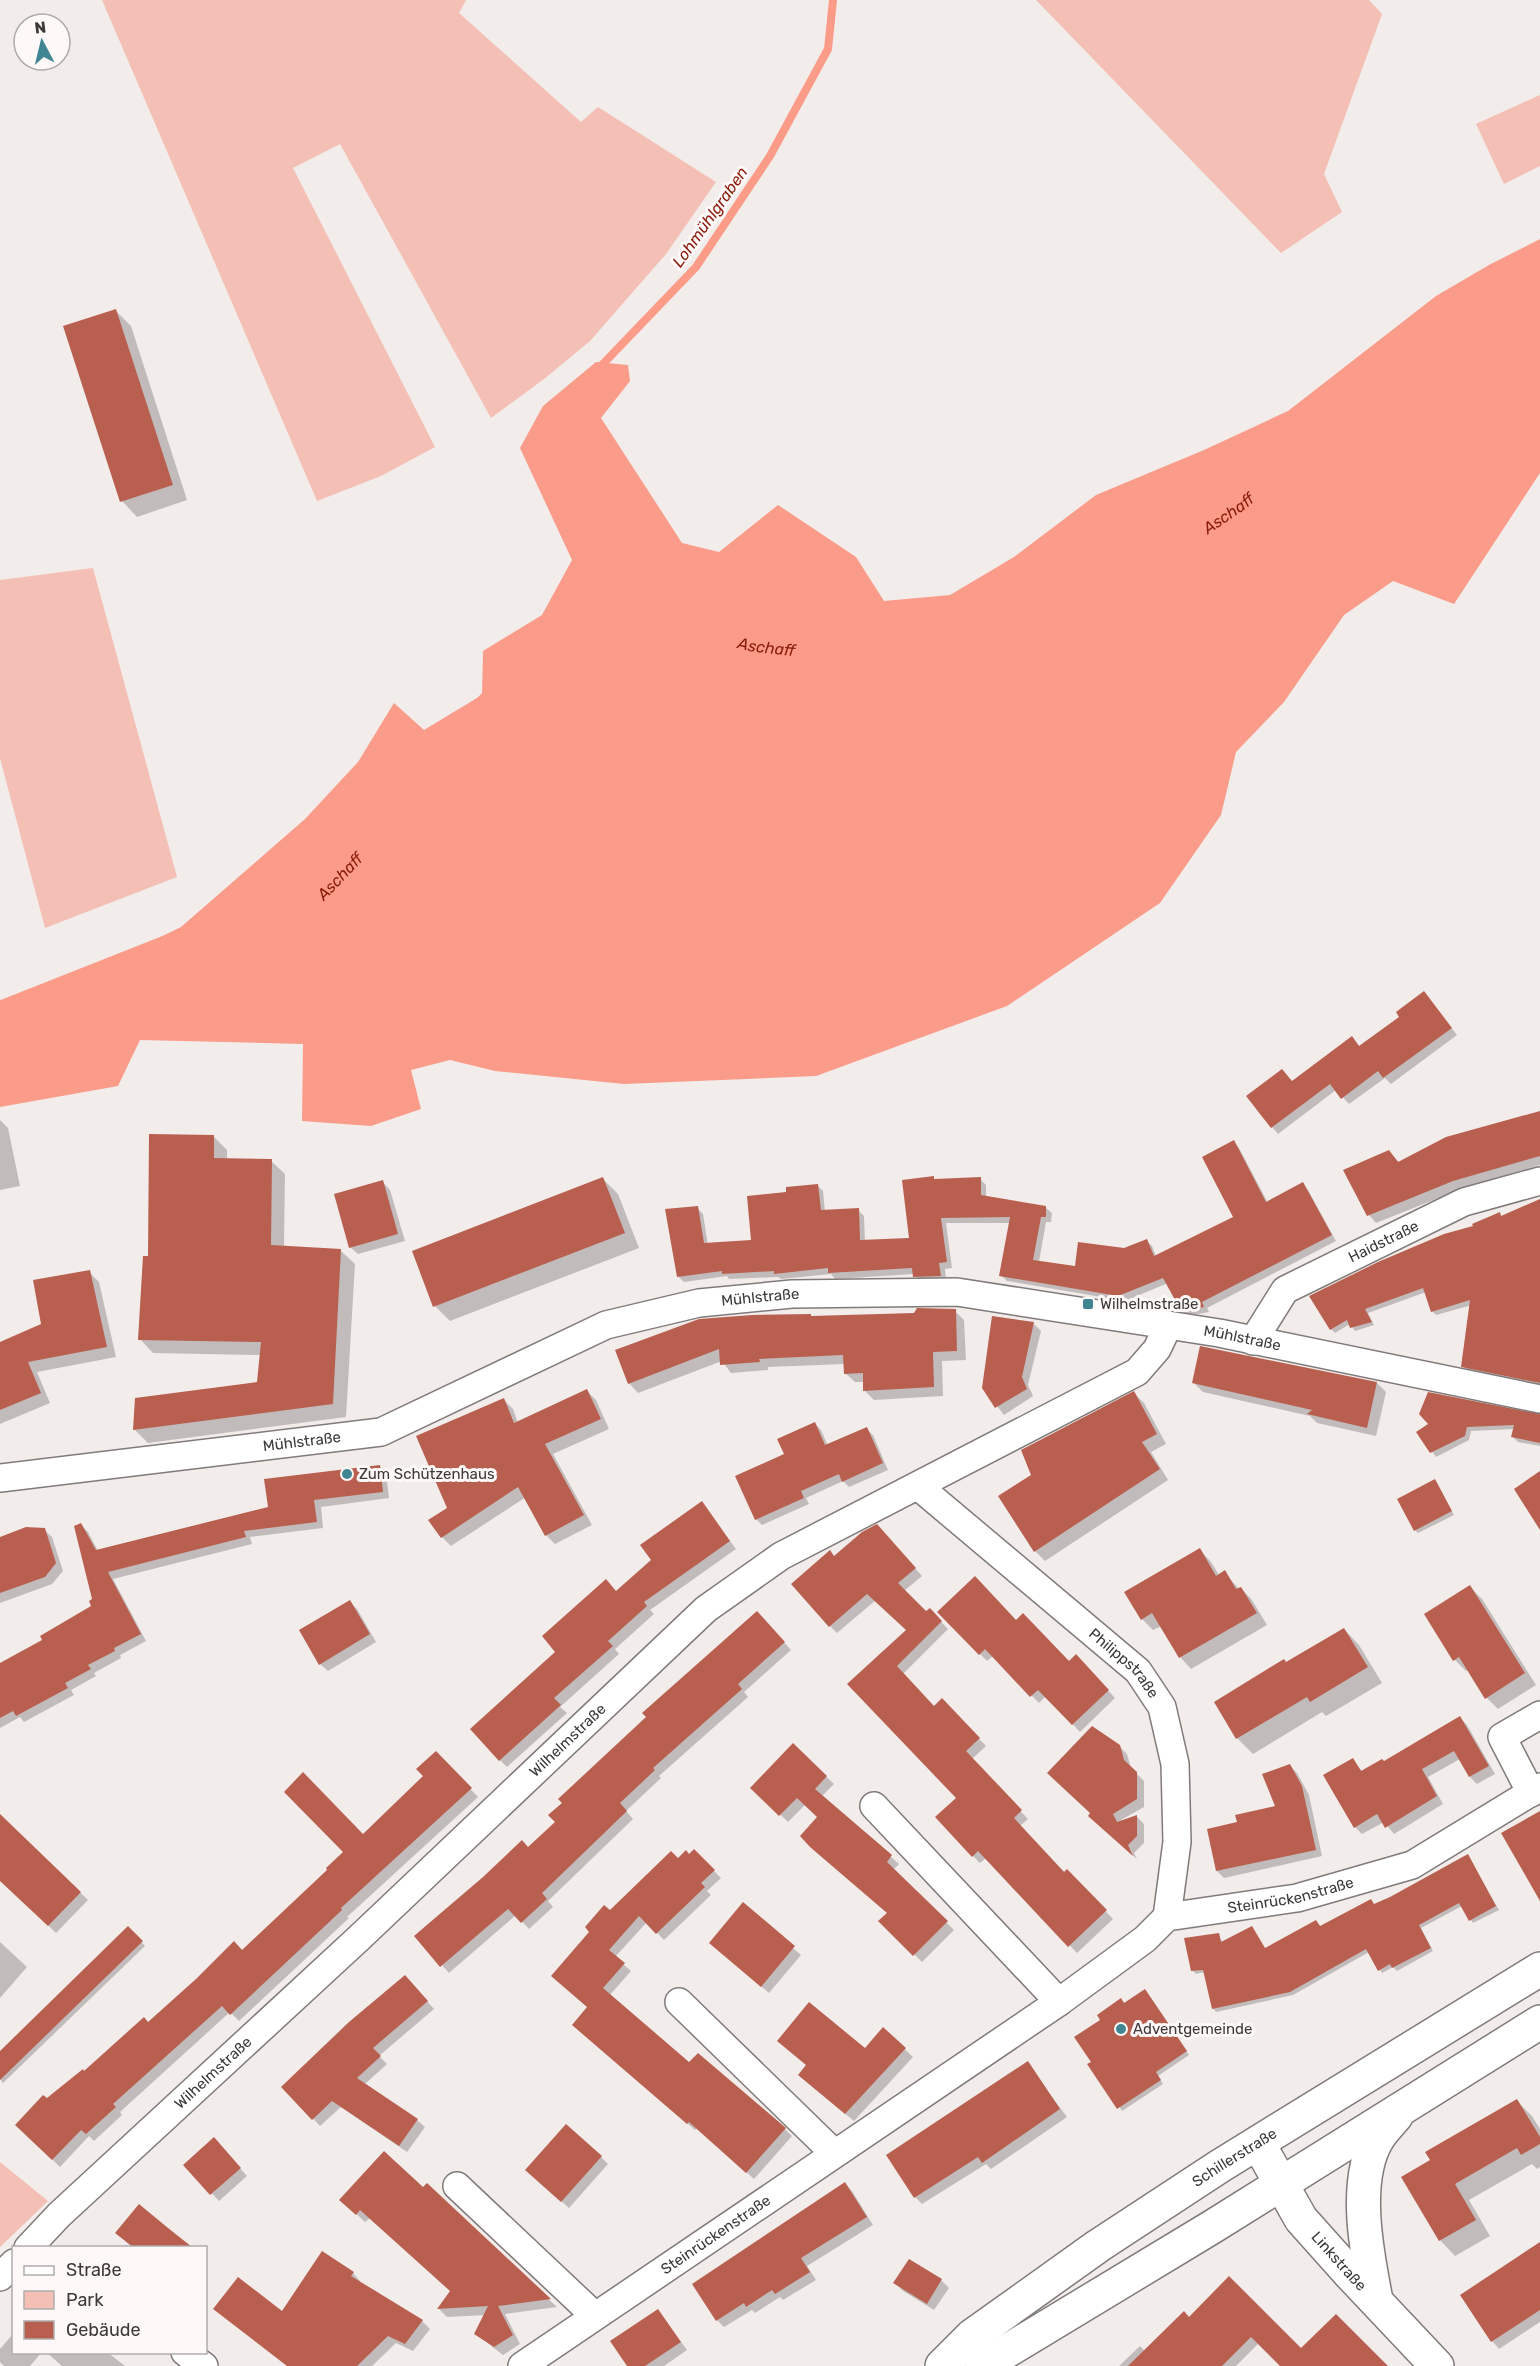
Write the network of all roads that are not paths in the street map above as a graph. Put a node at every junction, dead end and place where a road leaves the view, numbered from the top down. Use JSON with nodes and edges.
{"nodes":[{"id":1,"x":1540,"y":1181,"type":"edge"},
{"id":2,"x":1167,"y":1326,"type":"junction"},
{"id":3,"x":1253,"y":1341,"type":"junction"},
{"id":4,"x":1540,"y":1399,"type":"edge"},
{"id":5,"x":0,"y":1478,"type":"edge"},
{"id":6,"x":918,"y":1486,"type":"junction"},
{"id":7,"x":1540,"y":1715,"type":"edge"},
{"id":8,"x":1535,"y":1790,"type":"edge"},
{"id":9,"x":874,"y":1806,"type":"dead end"},
{"id":10,"x":1167,"y":1917,"type":"junction"},
{"id":11,"x":1540,"y":1969,"type":"edge"},
{"id":12,"x":679,"y":2002,"type":"dead end"},
{"id":13,"x":1059,"y":2002,"type":"junction"},
{"id":14,"x":1540,"y":2022,"type":"edge"},
{"id":15,"x":1403,"y":2107,"type":"junction"},
{"id":16,"x":1258,"y":2143,"type":"junction"},
{"id":17,"x":834,"y":2153,"type":"junction"},
{"id":18,"x":1283,"y":2183,"type":"junction"},
{"id":19,"x":457,"y":2186,"type":"dead end"},
{"id":20,"x":37,"y":2245,"type":"edge"},
{"id":21,"x":12,"y":2265,"type":"edge"},
{"id":22,"x":0,"y":2277,"type":"edge"},
{"id":23,"x":1376,"y":2300,"type":"junction"},
{"id":24,"x":595,"y":2316,"type":"junction"},
{"id":25,"x":188,"y":2354,"type":"edge"},
{"id":26,"x":204,"y":2366,"type":"edge"},
{"id":27,"x":522,"y":2366,"type":"edge"},
{"id":28,"x":942,"y":2366,"type":"edge"},
{"id":29,"x":982,"y":2366,"type":"edge"},
{"id":30,"x":1437,"y":2366,"type":"edge"}],
"edges":[{"from":1,"to":3,"type":"street","name":"Haidstraße"},
{"from":2,"to":3,"type":"street","name":"Mühlstraße"},
{"from":2,"to":5,"type":"street","name":"Mühlstraße"},
{"from":2,"to":6,"type":"street","name":"Wilhelmstraße"},
{"from":3,"to":4,"type":"street","name":"Mühlstraße"},
{"from":6,"to":10,"type":"street","name":"Philippstraße"},
{"from":6,"to":20,"type":"street","name":"Wilhelmstraße"},
{"from":7,"to":8,"type":"street","name":"Steinrückenstraße"},
{"from":8,"to":10,"type":"street","name":"Steinrückenstraße"},
{"from":9,"to":13,"type":"street"},
{"from":10,"to":13,"type":"street","name":"Steinrückenstraße"},
{"from":11,"to":16,"type":"main road","name":"Schillerstraße"},
{"from":12,"to":17,"type":"street"},
{"from":13,"to":17,"type":"street","name":"Steinrückenstraße"},
{"from":14,"to":15,"type":"main road"},
{"from":15,"to":18,"type":"main road"},
{"from":15,"to":23,"type":"main road"},
{"from":16,"to":18,"type":"main road","name":"Linkstraße"},
{"from":16,"to":28,"type":"main road","name":"Schillerstraße"},
{"from":17,"to":24,"type":"street","name":"Steinrückenstraße"},
{"from":18,"to":23,"type":"main road","name":"Linkstraße"},
{"from":18,"to":29,"type":"main road"},
{"from":19,"to":24,"type":"street"},
{"from":21,"to":22,"type":"street"},
{"from":23,"to":30,"type":"main road","name":"Linkstraße"},
{"from":24,"to":27,"type":"street","name":"Steinrückenstraße"},
{"from":25,"to":26,"type":"street"}]}
